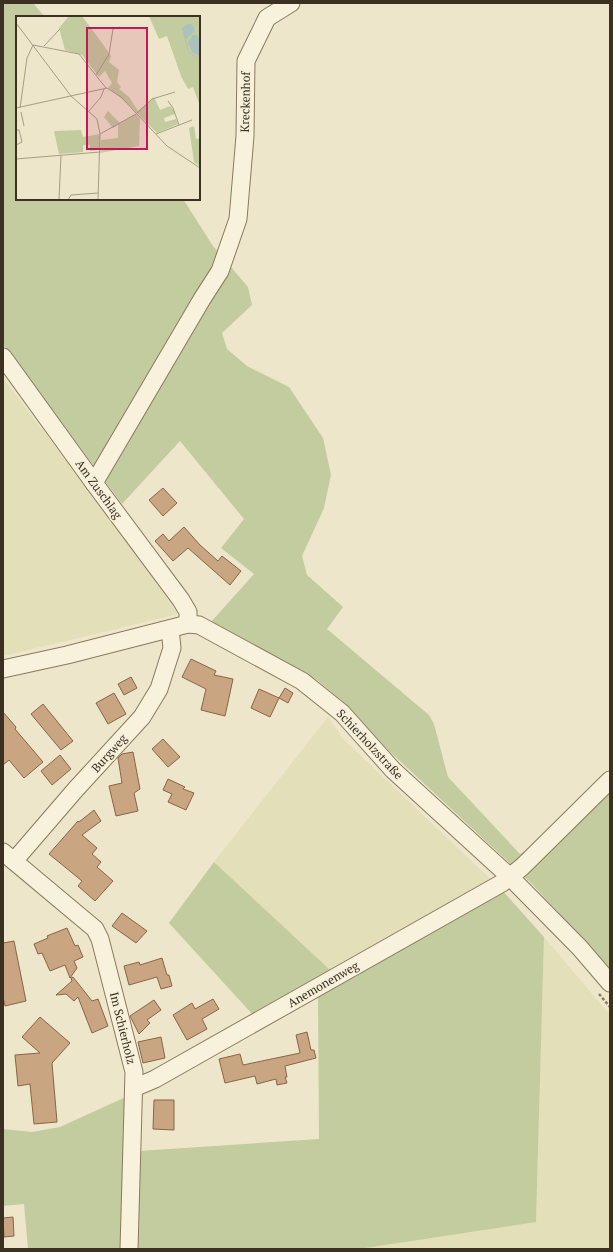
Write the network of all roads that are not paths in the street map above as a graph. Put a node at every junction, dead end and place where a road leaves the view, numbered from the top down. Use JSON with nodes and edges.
{"nodes":[{"id":1,"x":291,"y":3,"type":"edge"},
{"id":2,"x":3,"y":357,"type":"edge"},
{"id":3,"x":94,"y":483,"type":"junction"},
{"id":4,"x":188,"y":624,"type":"junction"},
{"id":5,"x":170,"y":629,"type":"junction"},
{"id":6,"x":3,"y":669,"type":"edge"},
{"id":7,"x":610,"y":780,"type":"edge"},
{"id":8,"x":8,"y":856,"type":"edge"},
{"id":9,"x":510,"y":877,"type":"junction"},
{"id":10,"x":610,"y":983,"type":"edge"},
{"id":11,"x":134,"y":1088,"type":"junction"},
{"id":12,"x":130,"y":1249,"type":"edge"}],
"edges":[{"from":1,"to":3,"type":"street","name":"Kreckenhof"},
{"from":2,"to":3,"type":"street","name":"Am Zuschlag"},
{"from":3,"to":4,"type":"street","name":"Am Zuschlag"},
{"from":4,"to":5,"type":"street"},
{"from":4,"to":9,"type":"street","name":"Schierholzstraße"},
{"from":5,"to":6,"type":"street"},
{"from":5,"to":8,"type":"street","name":"Burgweg"},
{"from":7,"to":9,"type":"street","name":"Anemonenweg"},
{"from":8,"to":11,"type":"street","name":"Im Schierholz"},
{"from":9,"to":10,"type":"street","name":"Schierholzstraße"},
{"from":9,"to":11,"type":"street","name":"Anemonenweg"},
{"from":11,"to":12,"type":"street","name":"Im Schierholz"}]}
